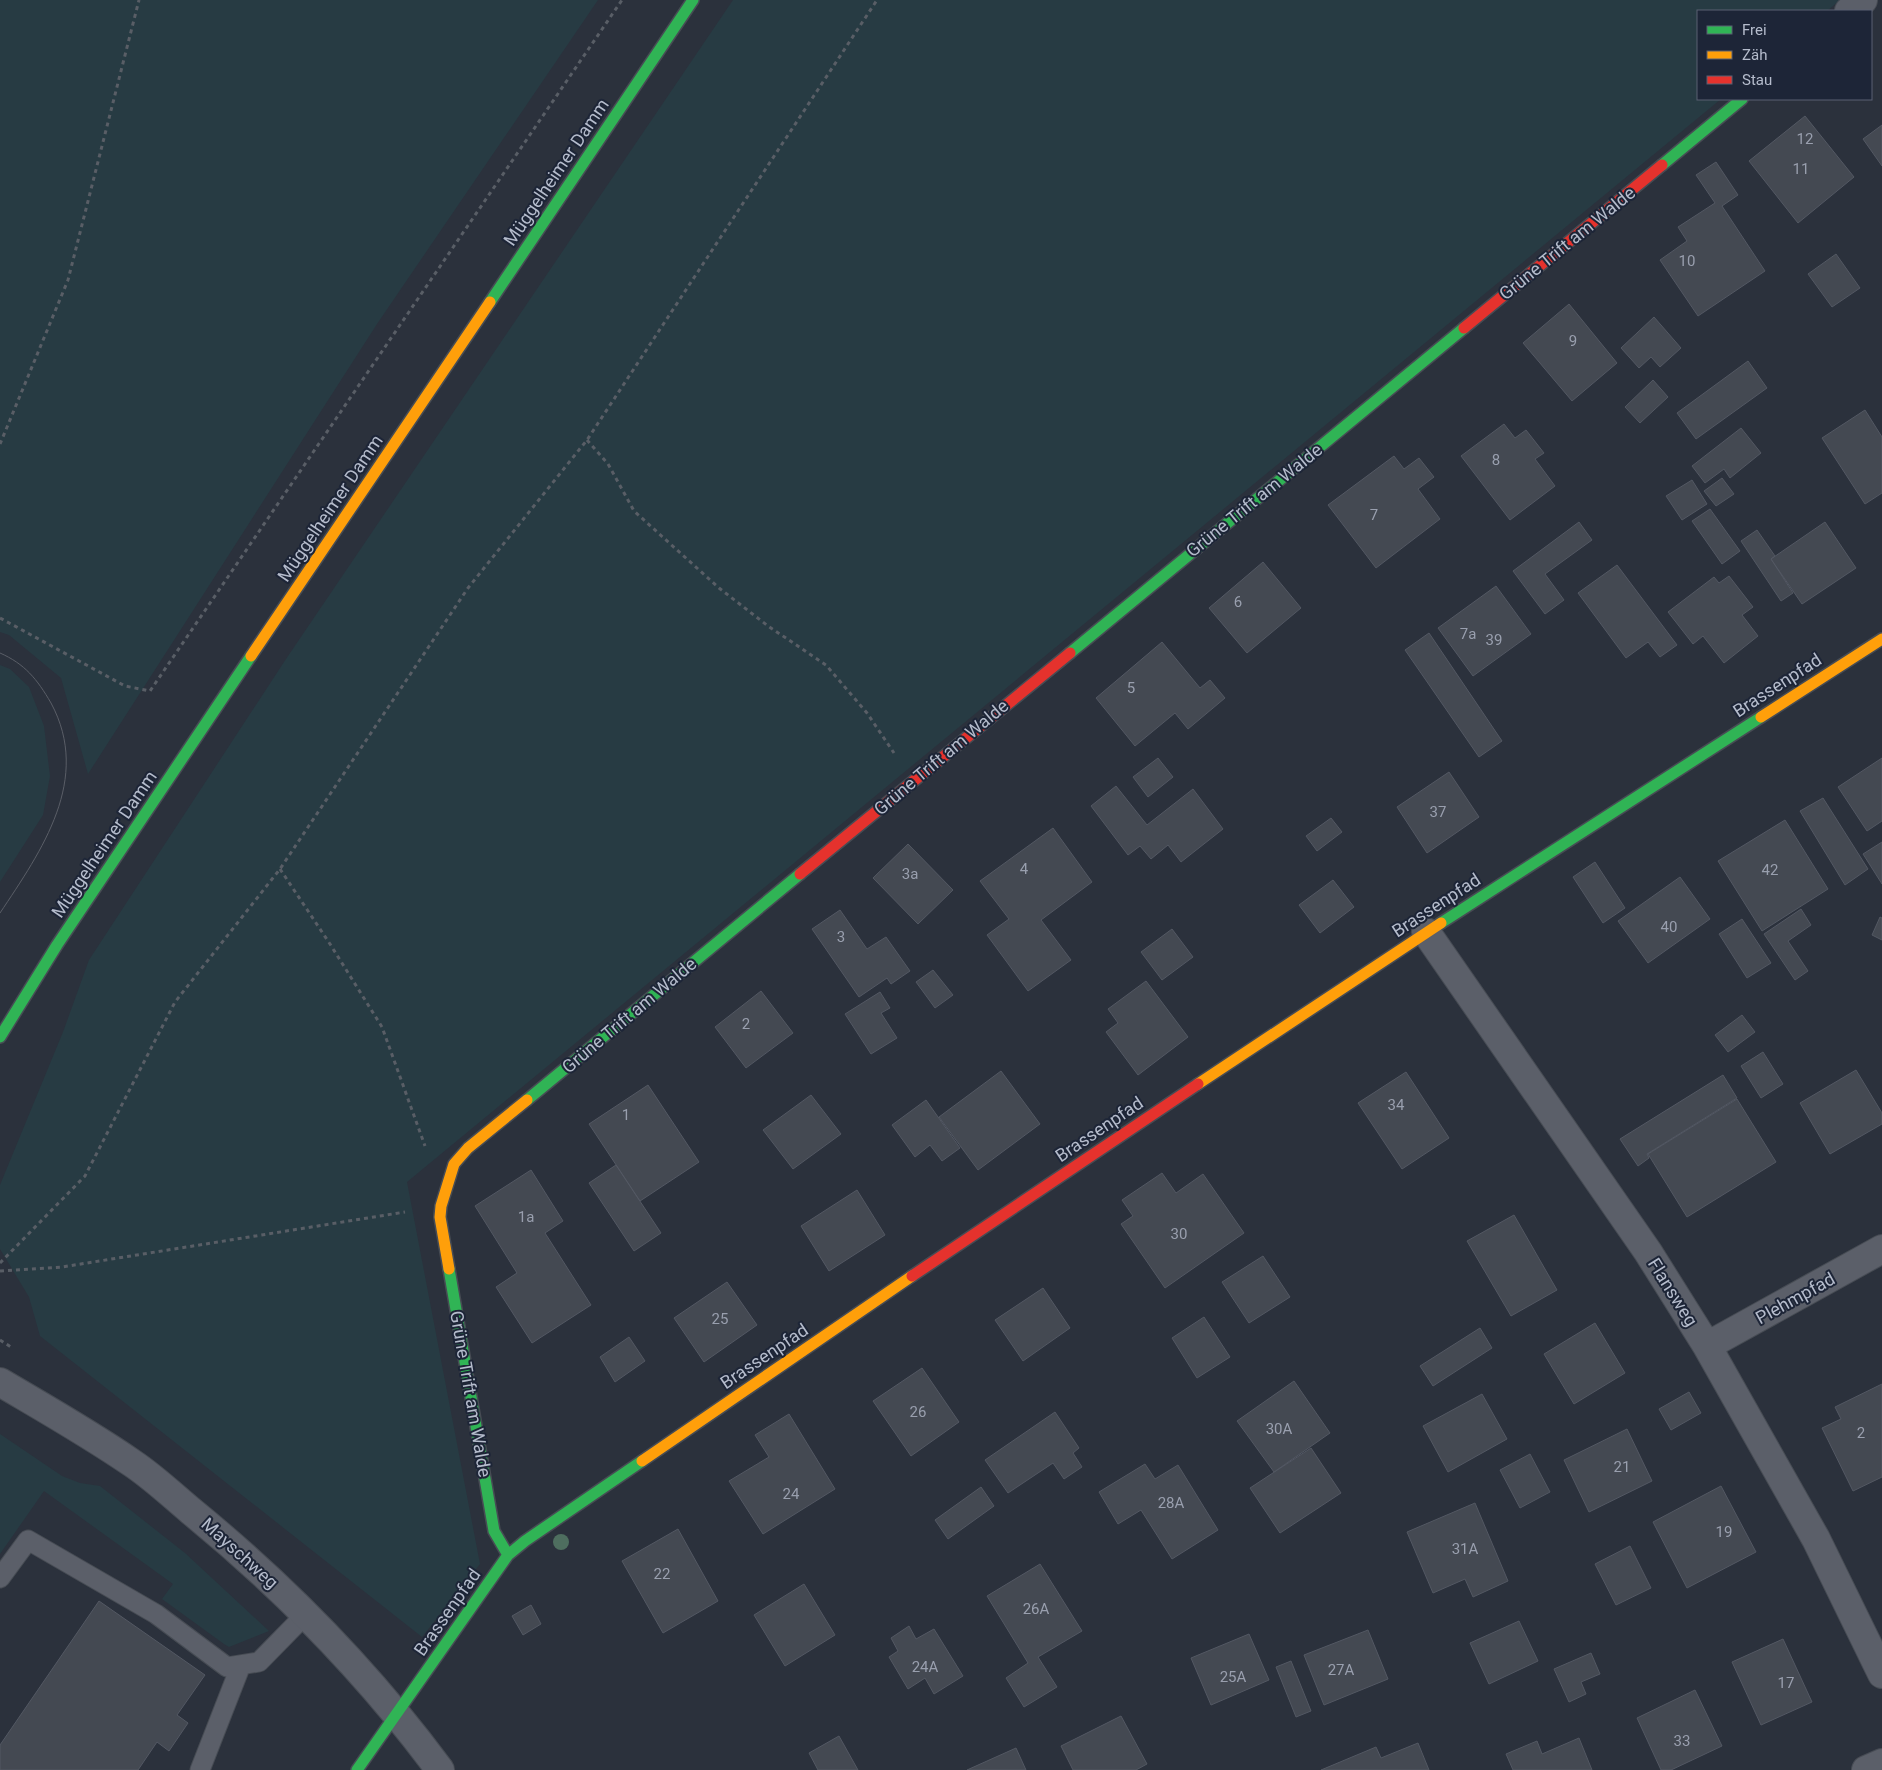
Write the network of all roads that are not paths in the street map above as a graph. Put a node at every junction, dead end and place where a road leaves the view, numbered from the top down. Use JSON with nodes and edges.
{"nodes":[{"id":1,"x":693,"y":0,"type":"edge"},
{"id":2,"x":1862,"y":0,"type":"edge"},
{"id":3,"x":1850,"y":10,"type":"edge"},
{"id":4,"x":1741,"y":100,"type":"edge"},
{"id":5,"x":1882,"y":638,"type":"edge"},
{"id":6,"x":1426,"y":932,"type":"junction"},
{"id":7,"x":0,"y":1037,"type":"edge"},
{"id":8,"x":1882,"y":1249,"type":"edge"},
{"id":9,"x":1707,"y":1346,"type":"junction"},
{"id":10,"x":0,"y":1382,"type":"edge"},
{"id":11,"x":508,"y":1555,"type":"junction"},
{"id":12,"x":0,"y":1578,"type":"edge"},
{"id":13,"x":306,"y":1614,"type":"junction"},
{"id":14,"x":241,"y":1665,"type":"junction"},
{"id":15,"x":1882,"y":1674,"type":"edge"},
{"id":16,"x":396,"y":1715,"type":"junction"},
{"id":17,"x":1882,"y":1764,"type":"edge"},
{"id":18,"x":200,"y":1770,"type":"edge"},
{"id":19,"x":357,"y":1770,"type":"edge"},
{"id":20,"x":440,"y":1770,"type":"edge"},
{"id":21,"x":1866,"y":1770,"type":"edge"}],
"edges":[{"from":1,"to":7,"type":"street","name":"Müggelheimer Damm"},
{"from":2,"to":3,"type":"street"},
{"from":4,"to":11,"type":"street","name":"Grüne Trift am Walde"},
{"from":5,"to":6,"type":"street","name":"Brassenpfad"},
{"from":6,"to":9,"type":"street","name":"Flansweg"},
{"from":6,"to":11,"type":"street","name":"Brassenpfad"},
{"from":8,"to":9,"type":"street","name":"Plehmpfad"},
{"from":9,"to":15,"type":"street","name":"Flansweg"},
{"from":10,"to":13,"type":"street","name":"Mayschweg"},
{"from":11,"to":16,"type":"street","name":"Brassenpfad"},
{"from":12,"to":14,"type":"lane"},
{"from":13,"to":14,"type":"lane"},
{"from":13,"to":16,"type":"street","name":"Mayschweg"},
{"from":14,"to":18,"type":"lane"},
{"from":16,"to":19,"type":"street","name":"Brassenpfad"},
{"from":16,"to":20,"type":"street","name":"Mayschweg"},
{"from":17,"to":21,"type":"street"}]}
